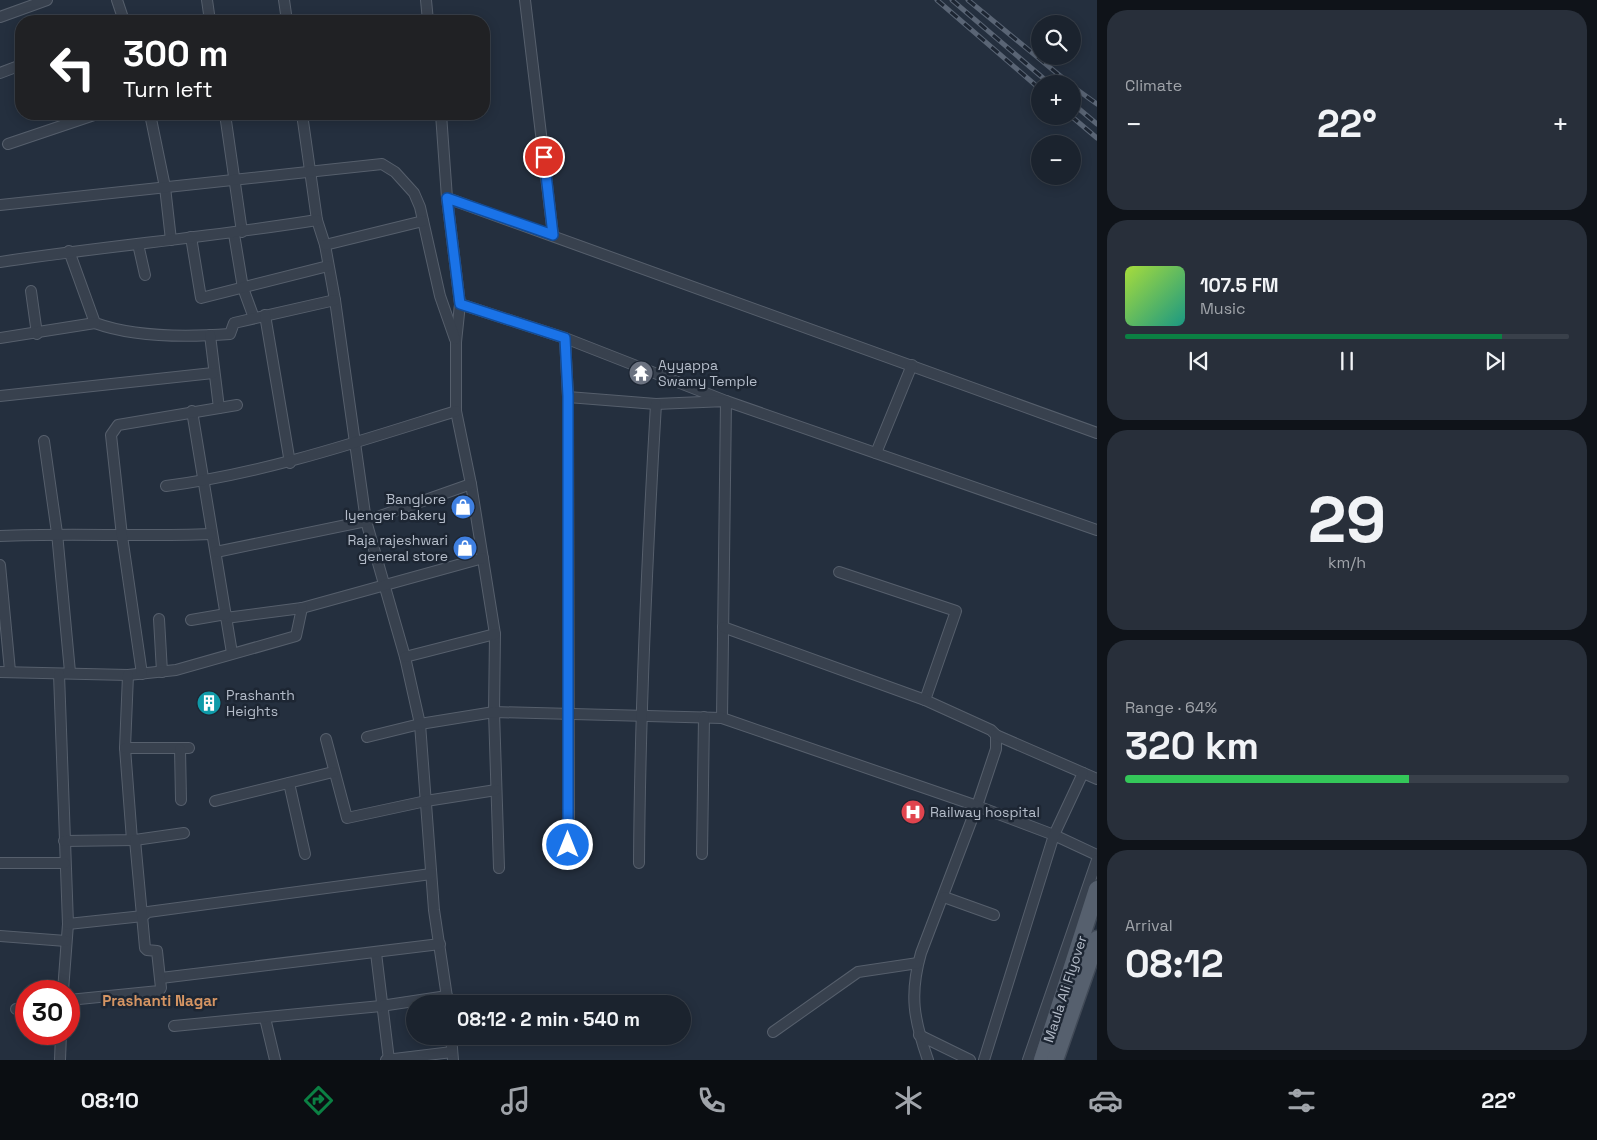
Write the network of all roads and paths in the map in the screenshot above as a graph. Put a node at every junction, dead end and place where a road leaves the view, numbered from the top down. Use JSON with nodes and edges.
{"nodes":[{"id":1,"x":47,"y":0,"type":"edge"},
{"id":2,"x":117,"y":0,"type":"edge"},
{"id":3,"x":207,"y":0,"type":"edge"},
{"id":4,"x":284,"y":0,"type":"edge"},
{"id":5,"x":426,"y":0,"type":"edge"},
{"id":6,"x":525,"y":0,"type":"edge"},
{"id":7,"x":122,"y":15,"type":"edge"},
{"id":8,"x":209,"y":15,"type":"edge"},
{"id":9,"x":286,"y":15,"type":"edge"},
{"id":10,"x":427,"y":15,"type":"edge"},
{"id":11,"x":0,"y":17,"type":"edge"},
{"id":12,"x":15,"y":67,"type":"edge"},
{"id":13,"x":0,"y":73,"type":"edge"},
{"id":14,"x":79,"y":120,"type":"edge"},
{"id":15,"x":151,"y":120,"type":"edge"},
{"id":16,"x":226,"y":120,"type":"edge"},
{"id":17,"x":303,"y":120,"type":"edge"},
{"id":18,"x":441,"y":120,"type":"edge"},
{"id":19,"x":8,"y":144,"type":"dead end"},
{"id":20,"x":310,"y":172,"type":"junction"},
{"id":21,"x":236,"y":179,"type":"junction"},
{"id":22,"x":165,"y":187,"type":"junction"},
{"id":23,"x":447,"y":198,"type":"junction"},
{"id":24,"x":0,"y":205,"type":"edge"},
{"id":25,"x":317,"y":220,"type":"junction"},
{"id":26,"x":423,"y":220,"type":"junction"},
{"id":27,"x":238,"y":233,"type":"junction"},
{"id":28,"x":553,"y":235,"type":"junction"},
{"id":29,"x":192,"y":237,"type":"junction"},
{"id":30,"x":171,"y":240,"type":"junction"},
{"id":31,"x":138,"y":244,"type":"junction"},
{"id":32,"x":325,"y":245,"type":"junction"},
{"id":33,"x":62,"y":252,"type":"junction"},
{"id":34,"x":0,"y":262,"type":"edge"},
{"id":35,"x":328,"y":266,"type":"junction"},
{"id":36,"x":145,"y":275,"type":"dead end"},
{"id":37,"x":243,"y":288,"type":"junction"},
{"id":38,"x":31,"y":291,"type":"dead end"},
{"id":39,"x":335,"y":300,"type":"junction"},
{"id":40,"x":460,"y":304,"type":"junction"},
{"id":41,"x":265,"y":315,"type":"junction"},
{"id":42,"x":254,"y":318,"type":"junction"},
{"id":43,"x":90,"y":324,"type":"junction"},
{"id":44,"x":37,"y":334,"type":"junction"},
{"id":45,"x":210,"y":336,"type":"junction"},
{"id":46,"x":0,"y":338,"type":"edge"},
{"id":47,"x":565,"y":338,"type":"junction"},
{"id":48,"x":456,"y":342,"type":"junction"},
{"id":49,"x":912,"y":365,"type":"junction"},
{"id":50,"x":213,"y":373,"type":"junction"},
{"id":51,"x":0,"y":396,"type":"edge"},
{"id":52,"x":568,"y":396,"type":"junction"},
{"id":53,"x":726,"y":401,"type":"junction"},
{"id":54,"x":656,"y":404,"type":"junction"},
{"id":55,"x":237,"y":405,"type":"dead end"},
{"id":56,"x":218,"y":408,"type":"junction"},
{"id":57,"x":192,"y":411,"type":"junction"},
{"id":58,"x":456,"y":411,"type":"junction"},
{"id":59,"x":1097,"y":433,"type":"edge"},
{"id":60,"x":44,"y":441,"type":"dead end"},
{"id":61,"x":355,"y":443,"type":"junction"},
{"id":62,"x":876,"y":453,"type":"junction"},
{"id":63,"x":290,"y":463,"type":"junction"},
{"id":64,"x":203,"y":481,"type":"junction"},
{"id":65,"x":471,"y":484,"type":"junction"},
{"id":66,"x":166,"y":486,"type":"dead end"},
{"id":67,"x":366,"y":520,"type":"junction"},
{"id":68,"x":1097,"y":530,"type":"edge"},
{"id":69,"x":57,"y":534,"type":"junction"},
{"id":70,"x":211,"y":534,"type":"junction"},
{"id":71,"x":0,"y":536,"type":"edge"},
{"id":72,"x":122,"y":536,"type":"junction"},
{"id":73,"x":216,"y":552,"type":"junction"},
{"id":74,"x":483,"y":558,"type":"junction"},
{"id":75,"x":0,"y":571,"type":"edge"},
{"id":76,"x":839,"y":572,"type":"dead end"},
{"id":77,"x":386,"y":586,"type":"junction"},
{"id":78,"x":302,"y":608,"type":"junction"},
{"id":79,"x":226,"y":616,"type":"junction"},
{"id":80,"x":2,"y":619,"type":"edge"},
{"id":81,"x":159,"y":619,"type":"dead end"},
{"id":82,"x":191,"y":620,"type":"dead end"},
{"id":83,"x":723,"y":627,"type":"junction"},
{"id":84,"x":495,"y":634,"type":"junction"},
{"id":85,"x":232,"y":653,"type":"junction"},
{"id":86,"x":405,"y":657,"type":"junction"},
{"id":87,"x":5,"y":672,"type":"edge"},
{"id":88,"x":162,"y":672,"type":"junction"},
{"id":89,"x":64,"y":673,"type":"junction"},
{"id":90,"x":142,"y":674,"type":"junction"},
{"id":91,"x":128,"y":675,"type":"junction"},
{"id":92,"x":925,"y":700,"type":"junction"},
{"id":93,"x":494,"y":712,"type":"junction"},
{"id":94,"x":568,"y":713,"type":"junction"},
{"id":95,"x":640,"y":715,"type":"junction"},
{"id":96,"x":704,"y":717,"type":"junction"},
{"id":97,"x":722,"y":718,"type":"junction"},
{"id":98,"x":420,"y":724,"type":"junction"},
{"id":99,"x":996,"y":735,"type":"junction"},
{"id":100,"x":367,"y":737,"type":"dead end"},
{"id":101,"x":326,"y":739,"type":"dead end"},
{"id":102,"x":125,"y":748,"type":"junction"},
{"id":103,"x":333,"y":772,"type":"junction"},
{"id":104,"x":1083,"y":773,"type":"junction"},
{"id":105,"x":1097,"y":779,"type":"edge"},
{"id":106,"x":289,"y":783,"type":"junction"},
{"id":107,"x":496,"y":790,"type":"junction"},
{"id":108,"x":181,"y":800,"type":"dead end"},
{"id":109,"x":216,"y":801,"type":"dead end"},
{"id":110,"x":426,"y":801,"type":"junction"},
{"id":111,"x":977,"y":806,"type":"junction"},
{"id":112,"x":184,"y":833,"type":"dead end"},
{"id":113,"x":1054,"y":835,"type":"junction"},
{"id":114,"x":133,"y":840,"type":"junction"},
{"id":115,"x":64,"y":841,"type":"junction"},
{"id":116,"x":306,"y":854,"type":"dead end"},
{"id":117,"x":702,"y":854,"type":"dead end"},
{"id":118,"x":1097,"y":855,"type":"edge"},
{"id":119,"x":1097,"y":860,"type":"edge"},
{"id":120,"x":0,"y":862,"type":"edge"},
{"id":121,"x":65,"y":863,"type":"junction"},
{"id":122,"x":569,"y":864,"type":"dead end"},
{"id":123,"x":639,"y":864,"type":"dead end"},
{"id":124,"x":499,"y":868,"type":"dead end"},
{"id":125,"x":431,"y":874,"type":"junction"},
{"id":126,"x":1097,"y":889,"type":"edge"},
{"id":127,"x":944,"y":897,"type":"junction"},
{"id":128,"x":994,"y":915,"type":"dead end"},
{"id":129,"x":143,"y":916,"type":"junction"},
{"id":130,"x":68,"y":924,"type":"junction"},
{"id":131,"x":0,"y":936,"type":"edge"},
{"id":132,"x":1097,"y":939,"type":"edge"},
{"id":133,"x":66,"y":941,"type":"junction"},
{"id":134,"x":440,"y":944,"type":"junction"},
{"id":135,"x":376,"y":953,"type":"junction"},
{"id":136,"x":918,"y":962,"type":"junction"},
{"id":137,"x":161,"y":978,"type":"junction"},
{"id":138,"x":64,"y":980,"type":"edge"},
{"id":139,"x":446,"y":995,"type":"edge"},
{"id":140,"x":80,"y":999,"type":"edge"},
{"id":141,"x":406,"y":1004,"type":"edge"},
{"id":142,"x":381,"y":1006,"type":"junction"},
{"id":143,"x":265,"y":1018,"type":"junction"},
{"id":144,"x":174,"y":1026,"type":"dead end"},
{"id":145,"x":773,"y":1032,"type":"dead end"},
{"id":146,"x":919,"y":1035,"type":"junction"},
{"id":147,"x":61,"y":1045,"type":"edge"},
{"id":148,"x":453,"y":1056,"type":"edge"},
{"id":149,"x":60,"y":1060,"type":"edge"},
{"id":150,"x":275,"y":1060,"type":"edge"},
{"id":151,"x":388,"y":1060,"type":"edge"},
{"id":152,"x":928,"y":1060,"type":"edge"},
{"id":153,"x":970,"y":1060,"type":"edge"},
{"id":154,"x":984,"y":1060,"type":"edge"},
{"id":155,"x":1028,"y":1060,"type":"edge"},
{"id":156,"x":1042,"y":1060,"type":"edge"},
{"id":157,"x":1056,"y":1060,"type":"edge"}],
"edges":[{"from":1,"to":11,"type":"street"},
{"from":2,"to":7,"type":"street"},
{"from":3,"to":8,"type":"street"},
{"from":4,"to":9,"type":"street"},
{"from":5,"to":10,"type":"street"},
{"from":6,"to":28,"type":"street"},
{"from":12,"to":13,"type":"street"},
{"from":14,"to":19,"type":"street"},
{"from":15,"to":22,"type":"street"},
{"from":16,"to":21,"type":"street"},
{"from":17,"to":20,"type":"street"},
{"from":18,"to":23,"type":"street"},
{"from":20,"to":21,"type":"street"},
{"from":20,"to":25,"type":"street"},
{"from":20,"to":26,"type":"street"},
{"from":21,"to":22,"type":"street"},
{"from":21,"to":27,"type":"street"},
{"from":22,"to":24,"type":"street"},
{"from":22,"to":30,"type":"street"},
{"from":23,"to":28,"type":"street"},
{"from":23,"to":40,"type":"street"},
{"from":25,"to":27,"type":"street"},
{"from":25,"to":32,"type":"street"},
{"from":26,"to":32,"type":"street"},
{"from":26,"to":48,"type":"street"},
{"from":27,"to":29,"type":"street"},
{"from":27,"to":37,"type":"street"},
{"from":28,"to":49,"type":"street"},
{"from":29,"to":30,"type":"street"},
{"from":29,"to":37,"type":"street"},
{"from":30,"to":31,"type":"street"},
{"from":31,"to":33,"type":"street"},
{"from":31,"to":36,"type":"street"},
{"from":32,"to":35,"type":"street"},
{"from":33,"to":34,"type":"street"},
{"from":33,"to":43,"type":"street"},
{"from":35,"to":37,"type":"street"},
{"from":35,"to":39,"type":"street"},
{"from":37,"to":42,"type":"street"},
{"from":38,"to":44,"type":"street"},
{"from":39,"to":41,"type":"street"},
{"from":39,"to":61,"type":"street"},
{"from":40,"to":47,"type":"street"},
{"from":40,"to":48,"type":"street"},
{"from":41,"to":42,"type":"street"},
{"from":41,"to":63,"type":"street"},
{"from":42,"to":45,"type":"street"},
{"from":43,"to":44,"type":"street"},
{"from":43,"to":45,"type":"street"},
{"from":44,"to":46,"type":"street"},
{"from":45,"to":50,"type":"street"},
{"from":47,"to":52,"type":"street"},
{"from":47,"to":53,"type":"street"},
{"from":48,"to":58,"type":"street"},
{"from":49,"to":59,"type":"street"},
{"from":49,"to":62,"type":"street"},
{"from":50,"to":51,"type":"street"},
{"from":50,"to":56,"type":"street"},
{"from":52,"to":54,"type":"street"},
{"from":52,"to":94,"type":"street"},
{"from":53,"to":54,"type":"street"},
{"from":53,"to":62,"type":"street"},
{"from":53,"to":83,"type":"street"},
{"from":54,"to":95,"type":"street"},
{"from":55,"to":56,"type":"street"},
{"from":56,"to":57,"type":"street"},
{"from":57,"to":64,"type":"street"},
{"from":57,"to":72,"type":"street"},
{"from":58,"to":61,"type":"street"},
{"from":58,"to":65,"type":"street"},
{"from":60,"to":69,"type":"street"},
{"from":61,"to":63,"type":"street"},
{"from":61,"to":67,"type":"street"},
{"from":62,"to":68,"type":"street"},
{"from":63,"to":64,"type":"street"},
{"from":64,"to":66,"type":"street"},
{"from":64,"to":70,"type":"street"},
{"from":65,"to":67,"type":"street"},
{"from":65,"to":74,"type":"street"},
{"from":67,"to":73,"type":"street"},
{"from":67,"to":77,"type":"street"},
{"from":69,"to":71,"type":"street"},
{"from":69,"to":72,"type":"street"},
{"from":69,"to":89,"type":"street"},
{"from":70,"to":72,"type":"street"},
{"from":70,"to":73,"type":"street"},
{"from":72,"to":90,"type":"street"},
{"from":73,"to":79,"type":"street"},
{"from":74,"to":77,"type":"street"},
{"from":74,"to":84,"type":"street"},
{"from":75,"to":80,"type":"street"},
{"from":76,"to":92,"type":"street"},
{"from":77,"to":78,"type":"street"},
{"from":77,"to":86,"type":"street"},
{"from":78,"to":79,"type":"street"},
{"from":78,"to":85,"type":"street"},
{"from":79,"to":82,"type":"street"},
{"from":79,"to":85,"type":"street"},
{"from":80,"to":87,"type":"street"},
{"from":81,"to":88,"type":"street"},
{"from":83,"to":92,"type":"street"},
{"from":83,"to":97,"type":"street"},
{"from":84,"to":86,"type":"street"},
{"from":84,"to":93,"type":"street"},
{"from":85,"to":88,"type":"street"},
{"from":86,"to":98,"type":"street"},
{"from":87,"to":89,"type":"street"},
{"from":88,"to":90,"type":"street"},
{"from":89,"to":91,"type":"street"},
{"from":89,"to":115,"type":"street"},
{"from":90,"to":91,"type":"street"},
{"from":91,"to":102,"type":"street"},
{"from":92,"to":99,"type":"street"},
{"from":93,"to":94,"type":"street"},
{"from":93,"to":98,"type":"street"},
{"from":93,"to":107,"type":"street"},
{"from":94,"to":95,"type":"street"},
{"from":94,"to":122,"type":"street"},
{"from":95,"to":96,"type":"street"},
{"from":95,"to":123,"type":"street"},
{"from":96,"to":97,"type":"street"},
{"from":96,"to":117,"type":"street"},
{"from":97,"to":111,"type":"street"},
{"from":98,"to":100,"type":"street"},
{"from":98,"to":110,"type":"street"},
{"from":99,"to":104,"type":"street"},
{"from":99,"to":111,"type":"street"},
{"from":101,"to":103,"type":"street"},
{"from":102,"to":108,"type":"street"},
{"from":102,"to":114,"type":"street"},
{"from":103,"to":106,"type":"street"},
{"from":103,"to":110,"type":"street"},
{"from":104,"to":105,"type":"street"},
{"from":104,"to":113,"type":"street"},
{"from":106,"to":109,"type":"street"},
{"from":106,"to":116,"type":"street"},
{"from":107,"to":110,"type":"street"},
{"from":107,"to":124,"type":"street"},
{"from":110,"to":125,"type":"street"},
{"from":111,"to":113,"type":"street"},
{"from":111,"to":127,"type":"street"},
{"from":112,"to":114,"type":"street"},
{"from":113,"to":118,"type":"street"},
{"from":113,"to":154,"type":"street"},
{"from":114,"to":115,"type":"street"},
{"from":114,"to":129,"type":"street"},
{"from":115,"to":121,"type":"street"},
{"from":119,"to":155,"type":"street"},
{"from":120,"to":121,"type":"street"},
{"from":121,"to":130,"type":"street"},
{"from":125,"to":129,"type":"street"},
{"from":125,"to":134,"type":"street"},
{"from":126,"to":156,"type":"main road","name":"Maula Ali Flyover"},
{"from":127,"to":128,"type":"street"},
{"from":127,"to":136,"type":"street"},
{"from":129,"to":130,"type":"street"},
{"from":129,"to":137,"type":"street"},
{"from":130,"to":133,"type":"street"},
{"from":131,"to":133,"type":"street"},
{"from":132,"to":157,"type":"main road","name":"Maula Ali Flyover"},
{"from":133,"to":138,"type":"street"},
{"from":134,"to":135,"type":"street"},
{"from":134,"to":139,"type":"street"},
{"from":135,"to":137,"type":"street"},
{"from":135,"to":142,"type":"street"},
{"from":136,"to":145,"type":"street"},
{"from":136,"to":146,"type":"street"},
{"from":137,"to":140,"type":"street"},
{"from":141,"to":142,"type":"street"},
{"from":142,"to":143,"type":"street"},
{"from":142,"to":151,"type":"street"},
{"from":143,"to":144,"type":"street"},
{"from":143,"to":150,"type":"street"},
{"from":146,"to":152,"type":"street"},
{"from":146,"to":153,"type":"street"},
{"from":147,"to":149,"type":"street"},
{"from":148,"to":151,"type":"street"}]}
